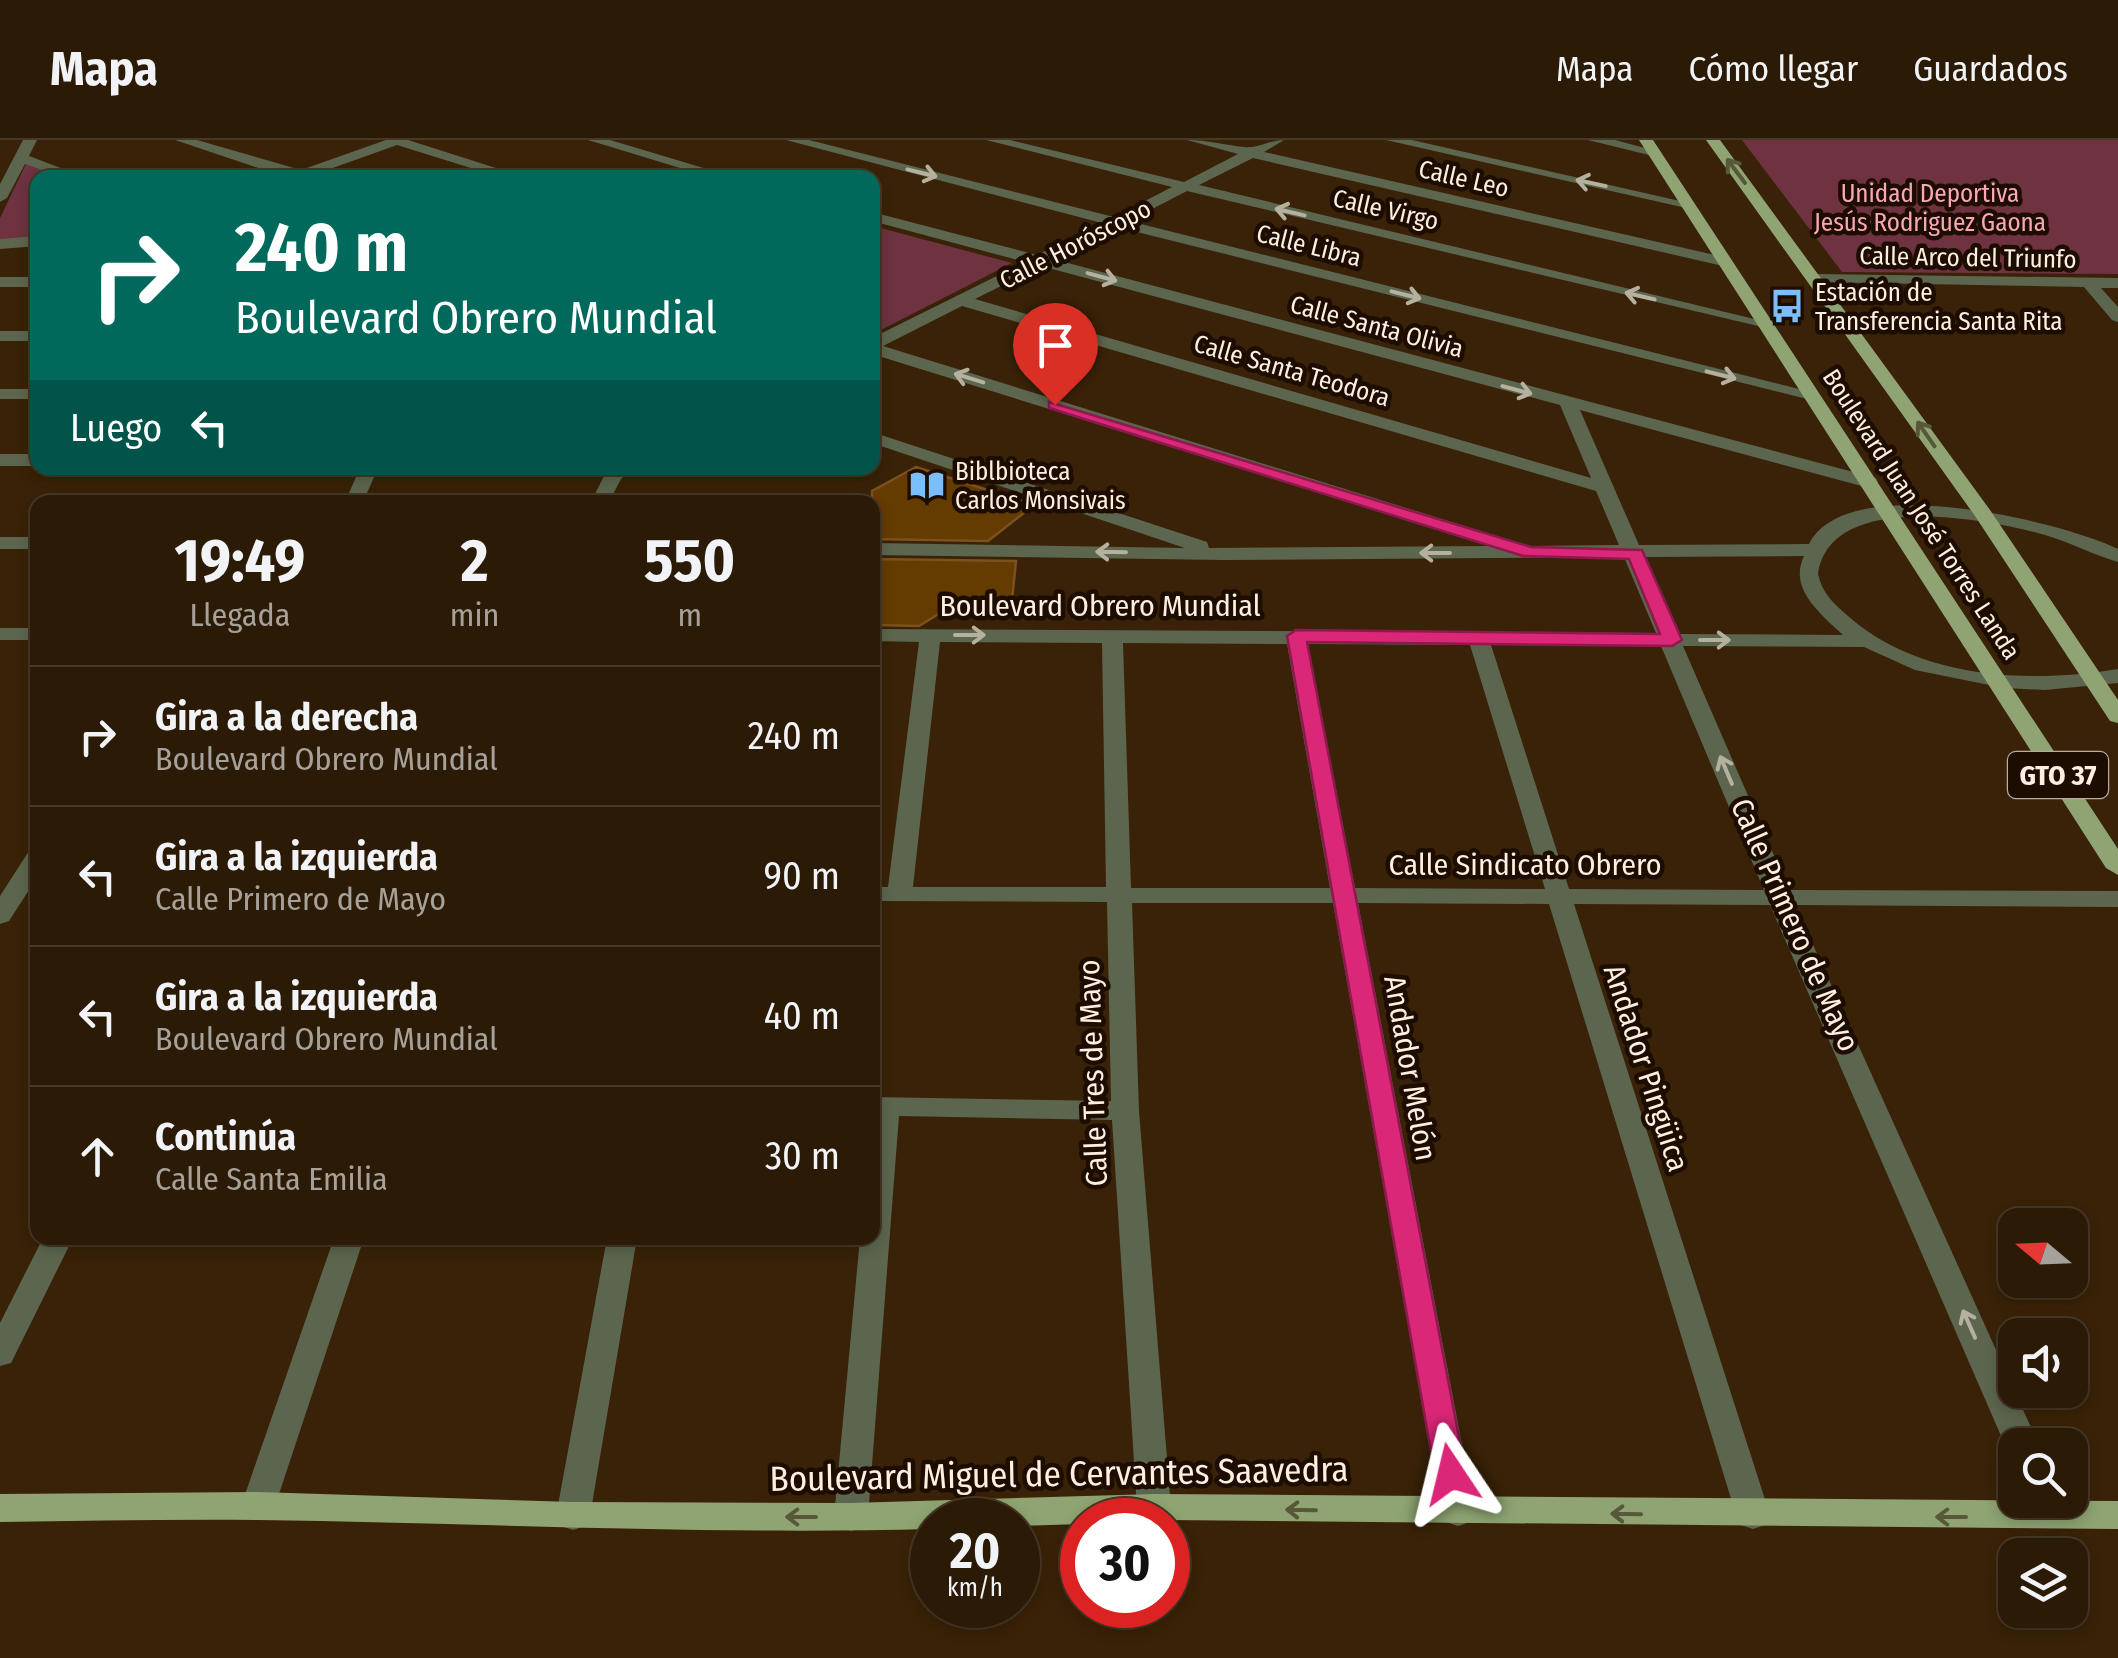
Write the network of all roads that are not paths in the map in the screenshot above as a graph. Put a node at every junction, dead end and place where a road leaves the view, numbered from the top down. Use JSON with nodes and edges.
{"nodes":[{"id":1,"x":30,"y":140,"type":"edge"},
{"id":2,"x":182,"y":140,"type":"edge"},
{"id":3,"x":398,"y":140,"type":"edge"},
{"id":4,"x":595,"y":140,"type":"edge"},
{"id":5,"x":793,"y":140,"type":"edge"},
{"id":6,"x":992,"y":140,"type":"edge"},
{"id":7,"x":1194,"y":140,"type":"edge"},
{"id":8,"x":1277,"y":140,"type":"edge"},
{"id":9,"x":1393,"y":140,"type":"edge"},
{"id":10,"x":1595,"y":140,"type":"edge"},
{"id":11,"x":1713,"y":140,"type":"edge"},
{"id":12,"x":1650,"y":146,"type":"edge"},
{"id":13,"x":1252,"y":153,"type":"junction"},
{"id":14,"x":21,"y":158,"type":"junction"},
{"id":15,"x":56,"y":170,"type":"edge"},
{"id":16,"x":284,"y":170,"type":"edge"},
{"id":17,"x":320,"y":170,"type":"edge"},
{"id":18,"x":494,"y":170,"type":"edge"},
{"id":19,"x":702,"y":170,"type":"edge"},
{"id":20,"x":1186,"y":187,"type":"junction"},
{"id":21,"x":0,"y":198,"type":"edge"},
{"id":22,"x":1686,"y":204,"type":"junction"},
{"id":23,"x":880,"y":218,"type":"edge"},
{"id":24,"x":1117,"y":222,"type":"junction"},
{"id":25,"x":30,"y":242,"type":"edge"},
{"id":26,"x":0,"y":244,"type":"edge"},
{"id":27,"x":1042,"y":261,"type":"junction"},
{"id":28,"x":1724,"y":261,"type":"junction"},
{"id":29,"x":1816,"y":279,"type":"junction"},
{"id":30,"x":0,"y":282,"type":"edge"},
{"id":31,"x":30,"y":282,"type":"edge"},
{"id":32,"x":2090,"y":284,"type":"junction"},
{"id":33,"x":2118,"y":284,"type":"edge"},
{"id":34,"x":964,"y":301,"type":"junction"},
{"id":35,"x":2118,"y":317,"type":"edge"},
{"id":36,"x":1769,"y":327,"type":"junction"},
{"id":37,"x":0,"y":336,"type":"edge"},
{"id":38,"x":30,"y":336,"type":"edge"},
{"id":39,"x":880,"y":343,"type":"edge"},
{"id":40,"x":880,"y":349,"type":"edge"},
{"id":41,"x":0,"y":394,"type":"edge"},
{"id":42,"x":30,"y":394,"type":"edge"},
{"id":43,"x":1813,"y":398,"type":"junction"},
{"id":44,"x":1569,"y":405,"type":"junction"},
{"id":45,"x":880,"y":440,"type":"edge"},
{"id":46,"x":0,"y":460,"type":"edge"},
{"id":47,"x":30,"y":460,"type":"edge"},
{"id":48,"x":1869,"y":482,"type":"junction"},
{"id":49,"x":1606,"y":488,"type":"junction"},
{"id":50,"x":1890,"y":514,"type":"junction"},
{"id":51,"x":1982,"y":514,"type":"junction"},
{"id":52,"x":0,"y":543,"type":"edge"},
{"id":53,"x":30,"y":543,"type":"edge"},
{"id":54,"x":880,"y":549,"type":"edge"},
{"id":55,"x":1813,"y":550,"type":"junction"},
{"id":56,"x":1530,"y":552,"type":"junction"},
{"id":57,"x":1223,"y":554,"type":"junction"},
{"id":58,"x":1636,"y":554,"type":"junction"},
{"id":59,"x":2118,"y":556,"type":"edge"},
{"id":60,"x":30,"y":635,"type":"edge"},
{"id":61,"x":880,"y":635,"type":"edge"},
{"id":62,"x":930,"y":636,"type":"junction"},
{"id":63,"x":1112,"y":636,"type":"junction"},
{"id":64,"x":1296,"y":636,"type":"junction"},
{"id":65,"x":2,"y":637,"type":"edge"},
{"id":66,"x":1479,"y":640,"type":"junction"},
{"id":67,"x":1672,"y":640,"type":"junction"},
{"id":68,"x":1868,"y":641,"type":"junction"},
{"id":69,"x":2118,"y":676,"type":"edge"},
{"id":70,"x":1997,"y":681,"type":"junction"},
{"id":71,"x":2094,"y":682,"type":"junction"},
{"id":72,"x":2118,"y":716,"type":"edge"},
{"id":73,"x":2118,"y":868,"type":"edge"},
{"id":74,"x":30,"y":869,"type":"edge"},
{"id":75,"x":880,"y":894,"type":"edge"},
{"id":76,"x":900,"y":894,"type":"junction"},
{"id":77,"x":1119,"y":896,"type":"junction"},
{"id":78,"x":1346,"y":896,"type":"junction"},
{"id":79,"x":1558,"y":898,"type":"junction"},
{"id":80,"x":1780,"y":898,"type":"junction"},
{"id":81,"x":2118,"y":899,"type":"edge"},
{"id":82,"x":0,"y":916,"type":"edge"},
{"id":83,"x":880,"y":1106,"type":"edge"},
{"id":84,"x":1125,"y":1111,"type":"junction"},
{"id":85,"x":54,"y":1245,"type":"edge"},
{"id":86,"x":347,"y":1245,"type":"edge"},
{"id":87,"x":621,"y":1245,"type":"edge"},
{"id":88,"x":870,"y":1245,"type":"edge"},
{"id":89,"x":0,"y":1354,"type":"edge"},
{"id":90,"x":2014,"y":1428,"type":"edge"},
{"id":91,"x":1153,"y":1498,"type":"edge"},
{"id":92,"x":258,"y":1506,"type":"junction"},
{"id":93,"x":0,"y":1508,"type":"edge"},
{"id":94,"x":1190,"y":1508,"type":"edge"},
{"id":95,"x":1998,"y":1510,"type":"edge"},
{"id":96,"x":1060,"y":1511,"type":"edge"},
{"id":97,"x":1458,"y":1512,"type":"junction"},
{"id":98,"x":2088,"y":1512,"type":"edge"},
{"id":99,"x":1754,"y":1515,"type":"junction"},
{"id":100,"x":2118,"y":1515,"type":"edge"},
{"id":101,"x":573,"y":1516,"type":"junction"},
{"id":102,"x":851,"y":1517,"type":"junction"}],
"edges":[{"from":1,"to":14,"type":"street"},
{"from":2,"to":16,"type":"street"},
{"from":3,"to":17,"type":"street"},
{"from":3,"to":18,"type":"street"},
{"from":4,"to":19,"type":"street"},
{"from":5,"to":24,"type":"street","name":"Calle Libra","one_way":true},
{"from":6,"to":20,"type":"street","name":"Calle Virgo"},
{"from":7,"to":13,"type":"street","name":"Calle Leo"},
{"from":8,"to":13,"type":"street","name":"Calle Horóscopo"},
{"from":22,"to":9,"type":"street","one_way":true},
{"from":10,"to":12,"type":"street"},
{"from":29,"to":11,"type":"main road","name":"Boulevard Juan José Torres Landa","number":"GTO 37","one_way":true},
{"from":12,"to":22,"type":"main road","name":"Boulevard Juan José Torres Landa","number":"GTO 37"},
{"from":13,"to":20,"type":"street","name":"Calle Horóscopo"},
{"from":13,"to":28,"type":"street","name":"Calle Leo"},
{"from":14,"to":15,"type":"street"},
{"from":14,"to":21,"type":"street"},
{"from":20,"to":24,"type":"street","name":"Calle Horóscopo"},
{"from":36,"to":20,"type":"street","name":"Calle Virgo","one_way":true},
{"from":22,"to":28,"type":"main road","name":"Boulevard Juan José Torres Landa","number":"GTO 37"},
{"from":23,"to":27,"type":"street","name":"Calle Santa Olivia"},
{"from":24,"to":27,"type":"street","name":"Calle Horóscopo"},
{"from":24,"to":43,"type":"street","name":"Calle Libra","one_way":true},
{"from":25,"to":26,"type":"street"},
{"from":27,"to":34,"type":"street","name":"Calle Horóscopo"},
{"from":27,"to":44,"type":"street","name":"Calle Santa Olivia","one_way":true},
{"from":28,"to":36,"type":"main road","name":"Boulevard Juan José Torres Landa","number":"GTO 37"},
{"from":29,"to":32,"type":"street","name":"Calle Arco del Triunfo"},
{"from":51,"to":29,"type":"main road","name":"Boulevard Juan José Torres Landa","number":"GTO 37","one_way":true},
{"from":30,"to":31,"type":"street"},
{"from":32,"to":33,"type":"street","name":"Calle Arco del Triunfo"},
{"from":32,"to":35,"type":"street"},
{"from":34,"to":39,"type":"street","name":"Calle Horóscopo"},
{"from":34,"to":49,"type":"street","name":"Calle Santa Teodora"},
{"from":36,"to":43,"type":"main road","name":"Boulevard Juan José Torres Landa","number":"GTO 37"},
{"from":37,"to":38,"type":"street"},
{"from":56,"to":40,"type":"street","one_way":true},
{"from":41,"to":42,"type":"street"},
{"from":43,"to":48,"type":"main road","name":"Boulevard Juan José Torres Landa","number":"GTO 37"},
{"from":44,"to":48,"type":"street","name":"Calle Santa Olivia"},
{"from":44,"to":49,"type":"street","name":"Calle Primero de Mayo"},
{"from":45,"to":57,"type":"street"},
{"from":46,"to":47,"type":"street"},
{"from":48,"to":50,"type":"main road","name":"Boulevard Juan José Torres Landa","number":"GTO 37"},
{"from":49,"to":58,"type":"street","name":"Calle Primero de Mayo"},
{"from":50,"to":51,"type":"street"},
{"from":50,"to":55,"type":"street"},
{"from":50,"to":70,"type":"main road","name":"Boulevard Juan José Torres Landa","number":"GTO 37"},
{"from":51,"to":59,"type":"street"},
{"from":51,"to":71,"type":"main road","name":"Boulevard Juan José Torres Landa","number":"GTO 37"},
{"from":52,"to":53,"type":"street"},
{"from":57,"to":54,"type":"street","name":"Boulevard Obrero Mundial","one_way":true},
{"from":55,"to":58,"type":"street","name":"Boulevard Obrero Mundial"},
{"from":55,"to":68,"type":"street","name":"Boulevard Obrero Mundial"},
{"from":56,"to":57,"type":"street","name":"Boulevard Obrero Mundial","one_way":true},
{"from":56,"to":58,"type":"street","name":"Boulevard Obrero Mundial"},
{"from":58,"to":67,"type":"street","name":"Calle Primero de Mayo"},
{"from":60,"to":65,"type":"street"},
{"from":61,"to":62,"type":"street","name":"Boulevard Obrero Mundial"},
{"from":62,"to":63,"type":"street","name":"Boulevard Obrero Mundial","one_way":true},
{"from":62,"to":76,"type":"street"},
{"from":63,"to":64,"type":"street","name":"Boulevard Obrero Mundial"},
{"from":63,"to":77,"type":"street","name":"Calle Tres de Mayo"},
{"from":64,"to":66,"type":"street","name":"Boulevard Obrero Mundial"},
{"from":64,"to":78,"type":"street","name":"Andador Melón"},
{"from":66,"to":67,"type":"street","name":"Boulevard Obrero Mundial"},
{"from":66,"to":79,"type":"street","name":"Andador Pingüica"},
{"from":67,"to":68,"type":"street","name":"Boulevard Obrero Mundial","one_way":true},
{"from":80,"to":67,"type":"street","name":"Calle Primero de Mayo","one_way":true},
{"from":68,"to":70,"type":"street","name":"Boulevard Obrero Mundial"},
{"from":69,"to":71,"type":"street","name":"Boulevard Obrero Mundial"},
{"from":70,"to":71,"type":"street","name":"Boulevard Obrero Mundial"},
{"from":70,"to":73,"type":"main road","name":"Boulevard Juan José Torres Landa","number":"GTO 37"},
{"from":71,"to":72,"type":"main road","name":"Boulevard Juan José Torres Landa","number":"GTO 37"},
{"from":74,"to":82,"type":"street"},
{"from":75,"to":76,"type":"street","name":"Calle Sindicato Obrero"},
{"from":76,"to":77,"type":"street","name":"Calle Sindicato Obrero"},
{"from":77,"to":78,"type":"street","name":"Calle Sindicato Obrero"},
{"from":77,"to":84,"type":"street","name":"Calle Tres de Mayo"},
{"from":78,"to":79,"type":"street","name":"Calle Sindicato Obrero"},
{"from":78,"to":97,"type":"street","name":"Andador Melón"},
{"from":79,"to":80,"type":"street","name":"Calle Sindicato Obrero"},
{"from":79,"to":99,"type":"street","name":"Andador Pingüica"},
{"from":80,"to":81,"type":"street","name":"Calle Sindicato Obrero"},
{"from":90,"to":80,"type":"street","name":"Calle Primero de Mayo","one_way":true},
{"from":83,"to":84,"type":"street"},
{"from":84,"to":91,"type":"street","name":"Calle Tres de Mayo"},
{"from":85,"to":89,"type":"street"},
{"from":86,"to":92,"type":"street"},
{"from":87,"to":101,"type":"street"},
{"from":88,"to":102,"type":"street"},
{"from":92,"to":93,"type":"main road","name":"Boulevard Miguel de Cervantes Saavedra"},
{"from":92,"to":101,"type":"main road","name":"Boulevard Miguel de Cervantes Saavedra"},
{"from":97,"to":94,"type":"main road","name":"Boulevard Miguel de Cervantes Saavedra","one_way":true},
{"from":95,"to":99,"type":"main road","name":"Boulevard Miguel de Cervantes Saavedra","one_way":true},
{"from":96,"to":102,"type":"main road","name":"Boulevard Miguel de Cervantes Saavedra"},
{"from":99,"to":97,"type":"main road","name":"Boulevard Miguel de Cervantes Saavedra","one_way":true},
{"from":98,"to":100,"type":"main road","name":"Boulevard Miguel de Cervantes Saavedra"},
{"from":102,"to":101,"type":"main road","name":"Boulevard Miguel de Cervantes Saavedra","one_way":true}]}
